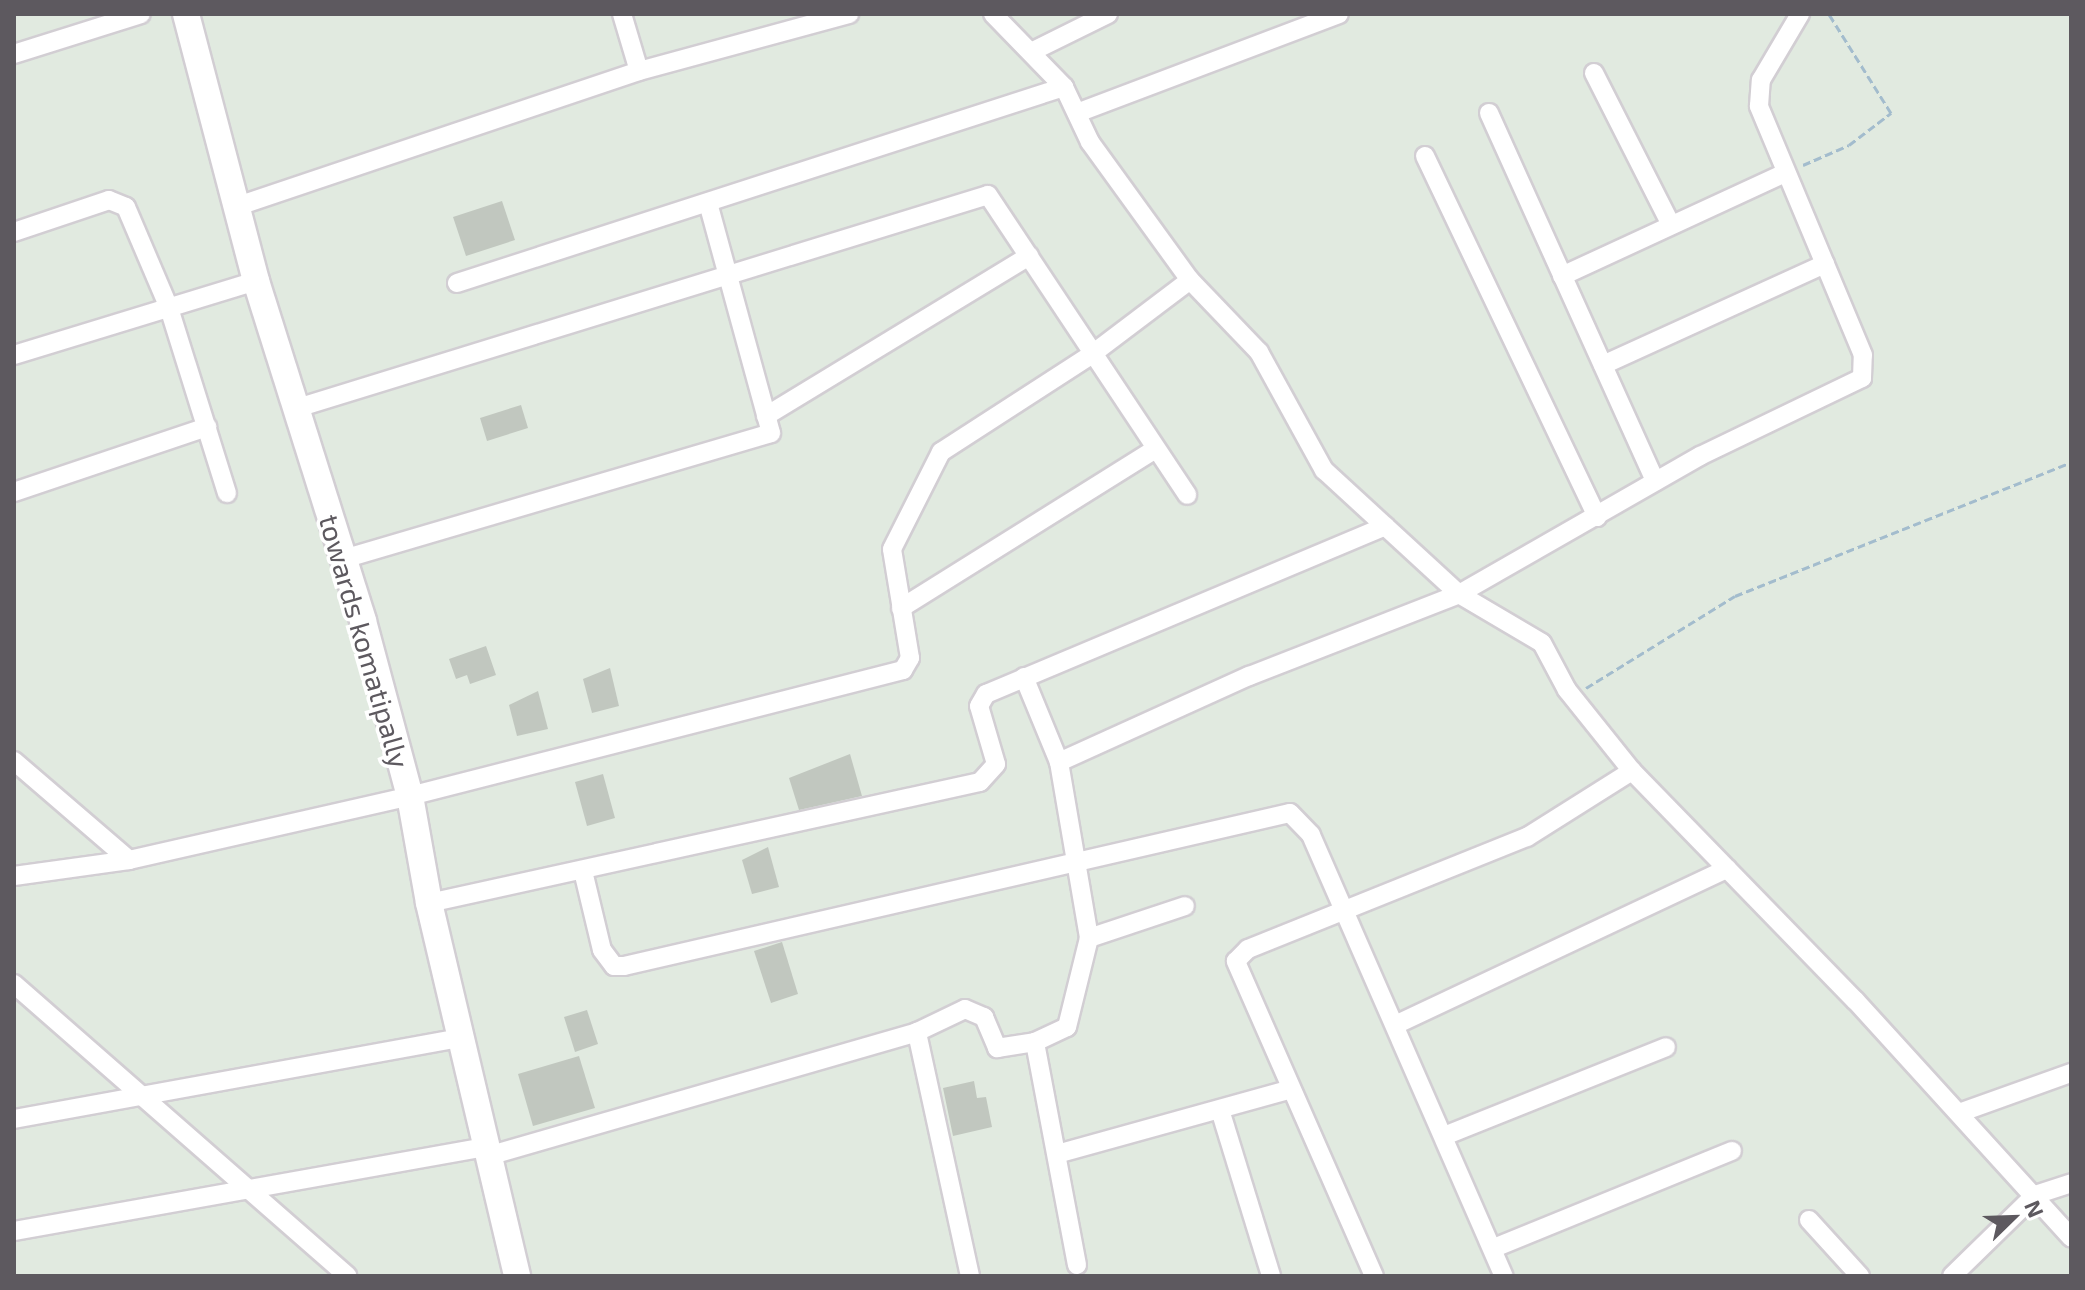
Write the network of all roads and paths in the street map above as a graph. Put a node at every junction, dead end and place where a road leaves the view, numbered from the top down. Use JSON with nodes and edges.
{"nodes":[{"id":1,"x":141,"y":14,"type":"edge"},
{"id":2,"x":186,"y":14,"type":"edge"},
{"id":3,"x":622,"y":14,"type":"edge"},
{"id":4,"x":849,"y":14,"type":"edge"},
{"id":5,"x":993,"y":14,"type":"edge"},
{"id":6,"x":1108,"y":14,"type":"edge"},
{"id":7,"x":1339,"y":14,"type":"edge"},
{"id":8,"x":1800,"y":14,"type":"edge"},
{"id":9,"x":1829,"y":14,"type":"edge"},
{"id":10,"x":1031,"y":52,"type":"junction"},
{"id":11,"x":14,"y":54,"type":"edge"},
{"id":12,"x":639,"y":71,"type":"junction"},
{"id":13,"x":1594,"y":73,"type":"dead end"},
{"id":14,"x":1064,"y":87,"type":"junction"},
{"id":15,"x":1077,"y":113,"type":"junction"},
{"id":16,"x":1489,"y":113,"type":"dead end"},
{"id":17,"x":1425,"y":156,"type":"dead end"},
{"id":18,"x":1785,"y":173,"type":"junction"},
{"id":19,"x":708,"y":202,"type":"junction"},
{"id":20,"x":235,"y":207,"type":"junction"},
{"id":21,"x":1671,"y":225,"type":"junction"},
{"id":22,"x":14,"y":232,"type":"edge"},
{"id":23,"x":1029,"y":256,"type":"junction"},
{"id":24,"x":1825,"y":264,"type":"junction"},
{"id":25,"x":728,"y":275,"type":"junction"},
{"id":26,"x":1562,"y":276,"type":"junction"},
{"id":27,"x":1190,"y":280,"type":"junction"},
{"id":28,"x":256,"y":281,"type":"junction"},
{"id":29,"x":457,"y":283,"type":"dead end"},
{"id":30,"x":169,"y":308,"type":"junction"},
{"id":31,"x":14,"y":355,"type":"edge"},
{"id":32,"x":1091,"y":355,"type":"junction"},
{"id":33,"x":1603,"y":365,"type":"junction"},
{"id":34,"x":294,"y":409,"type":"junction"},
{"id":35,"x":766,"y":416,"type":"junction"},
{"id":36,"x":207,"y":427,"type":"junction"},
{"id":37,"x":1155,"y":449,"type":"junction"},
{"id":38,"x":2071,"y":462,"type":"edge"},
{"id":39,"x":1655,"y":481,"type":"junction"},
{"id":40,"x":14,"y":492,"type":"edge"},
{"id":41,"x":227,"y":493,"type":"dead end"},
{"id":42,"x":1187,"y":495,"type":"dead end"},
{"id":43,"x":1597,"y":517,"type":"junction"},
{"id":44,"x":1385,"y":526,"type":"junction"},
{"id":45,"x":343,"y":559,"type":"junction"},
{"id":46,"x":1459,"y":594,"type":"junction"},
{"id":47,"x":901,"y":608,"type":"junction"},
{"id":48,"x":1024,"y":677,"type":"junction"},
{"id":49,"x":1574,"y":698,"type":"junction"},
{"id":50,"x":14,"y":761,"type":"edge"},
{"id":51,"x":1059,"y":762,"type":"junction"},
{"id":52,"x":1632,"y":771,"type":"junction"},
{"id":53,"x":410,"y":796,"type":"junction"},
{"id":54,"x":1072,"y":858,"type":"junction"},
{"id":55,"x":129,"y":860,"type":"junction"},
{"id":56,"x":1727,"y":869,"type":"junction"},
{"id":57,"x":583,"y":871,"type":"junction"},
{"id":58,"x":14,"y":876,"type":"edge"},
{"id":59,"x":429,"y":903,"type":"junction"},
{"id":60,"x":1185,"y":906,"type":"dead end"},
{"id":61,"x":1344,"y":912,"type":"junction"},
{"id":62,"x":1089,"y":938,"type":"junction"},
{"id":63,"x":14,"y":984,"type":"edge"},
{"id":64,"x":1395,"y":1025,"type":"junction"},
{"id":65,"x":917,"y":1032,"type":"junction"},
{"id":66,"x":460,"y":1038,"type":"junction"},
{"id":67,"x":1035,"y":1042,"type":"junction"},
{"id":68,"x":1666,"y":1047,"type":"dead end"},
{"id":69,"x":2071,"y":1073,"type":"edge"},
{"id":70,"x":1288,"y":1090,"type":"junction"},
{"id":71,"x":143,"y":1099,"type":"junction"},
{"id":72,"x":1221,"y":1113,"type":"junction"},
{"id":73,"x":1959,"y":1113,"type":"junction"},
{"id":74,"x":14,"y":1119,"type":"edge"},
{"id":75,"x":1444,"y":1136,"type":"junction"},
{"id":76,"x":1732,"y":1151,"type":"dead end"},
{"id":77,"x":487,"y":1152,"type":"junction"},
{"id":78,"x":1057,"y":1154,"type":"junction"},
{"id":79,"x":2071,"y":1183,"type":"edge"},
{"id":80,"x":247,"y":1190,"type":"junction"},
{"id":81,"x":2035,"y":1195,"type":"junction"},
{"id":82,"x":1809,"y":1220,"type":"dead end"},
{"id":83,"x":14,"y":1231,"type":"edge"},
{"id":84,"x":2071,"y":1237,"type":"edge"},
{"id":85,"x":1494,"y":1248,"type":"junction"},
{"id":86,"x":1077,"y":1265,"type":"dead end"},
{"id":87,"x":347,"y":1276,"type":"edge"},
{"id":88,"x":517,"y":1276,"type":"edge"},
{"id":89,"x":970,"y":1276,"type":"edge"},
{"id":90,"x":1271,"y":1276,"type":"edge"},
{"id":91,"x":1374,"y":1276,"type":"edge"},
{"id":92,"x":1504,"y":1276,"type":"edge"},
{"id":93,"x":1860,"y":1276,"type":"edge"},
{"id":94,"x":1952,"y":1276,"type":"edge"}],
"edges":[{"from":1,"to":11,"type":"street"},
{"from":2,"to":20,"type":"street","name":"towards komatipally"},
{"from":3,"to":12,"type":"street"},
{"from":4,"to":12,"type":"street"},
{"from":5,"to":10,"type":"street"},
{"from":6,"to":10,"type":"street"},
{"from":7,"to":15,"type":"street"},
{"from":8,"to":18,"type":"street"},
{"from":9,"to":18,"type":"path"},
{"from":10,"to":14,"type":"street"},
{"from":12,"to":20,"type":"street"},
{"from":13,"to":21,"type":"street"},
{"from":14,"to":15,"type":"street"},
{"from":14,"to":19,"type":"street"},
{"from":15,"to":27,"type":"street"},
{"from":16,"to":26,"type":"street"},
{"from":17,"to":43,"type":"street"},
{"from":18,"to":21,"type":"street"},
{"from":18,"to":24,"type":"street"},
{"from":19,"to":25,"type":"street"},
{"from":19,"to":29,"type":"street"},
{"from":20,"to":28,"type":"street","name":"towards komatipally"},
{"from":21,"to":26,"type":"street"},
{"from":22,"to":30,"type":"street"},
{"from":23,"to":25,"type":"street"},
{"from":23,"to":32,"type":"street"},
{"from":23,"to":35,"type":"street"},
{"from":24,"to":33,"type":"street"},
{"from":24,"to":39,"type":"street"},
{"from":25,"to":34,"type":"street"},
{"from":25,"to":35,"type":"street"},
{"from":26,"to":33,"type":"street"},
{"from":27,"to":32,"type":"street"},
{"from":27,"to":44,"type":"street"},
{"from":28,"to":30,"type":"street"},
{"from":28,"to":34,"type":"street","name":"towards komatipally"},
{"from":30,"to":31,"type":"street"},
{"from":30,"to":36,"type":"street"},
{"from":32,"to":37,"type":"street"},
{"from":32,"to":47,"type":"street"},
{"from":33,"to":39,"type":"street"},
{"from":34,"to":45,"type":"street","name":"towards komatipally"},
{"from":35,"to":45,"type":"street"},
{"from":36,"to":40,"type":"street"},
{"from":36,"to":41,"type":"street"},
{"from":37,"to":42,"type":"street"},
{"from":37,"to":47,"type":"street"},
{"from":38,"to":49,"type":"path"},
{"from":39,"to":43,"type":"street"},
{"from":43,"to":46,"type":"street"},
{"from":44,"to":46,"type":"street"},
{"from":44,"to":48,"type":"street"},
{"from":45,"to":53,"type":"street","name":"towards komatipally"},
{"from":46,"to":49,"type":"street"},
{"from":46,"to":51,"type":"street"},
{"from":47,"to":53,"type":"street"},
{"from":48,"to":51,"type":"street"},
{"from":48,"to":57,"type":"street"},
{"from":49,"to":52,"type":"street"},
{"from":50,"to":55,"type":"street"},
{"from":51,"to":54,"type":"street"},
{"from":52,"to":56,"type":"street"},
{"from":52,"to":61,"type":"street"},
{"from":53,"to":55,"type":"street"},
{"from":53,"to":59,"type":"street","name":"towards komatipally"},
{"from":54,"to":57,"type":"street"},
{"from":54,"to":61,"type":"street"},
{"from":54,"to":62,"type":"street"},
{"from":55,"to":58,"type":"street"},
{"from":56,"to":64,"type":"street"},
{"from":56,"to":73,"type":"street"},
{"from":57,"to":59,"type":"street"},
{"from":59,"to":66,"type":"street","name":"towards komatipally"},
{"from":60,"to":62,"type":"street"},
{"from":61,"to":64,"type":"street"},
{"from":61,"to":70,"type":"street"},
{"from":62,"to":67,"type":"street"},
{"from":63,"to":71,"type":"street"},
{"from":64,"to":75,"type":"street"},
{"from":65,"to":67,"type":"street"},
{"from":65,"to":77,"type":"street"},
{"from":65,"to":89,"type":"street"},
{"from":66,"to":71,"type":"street"},
{"from":66,"to":77,"type":"street","name":"towards komatipally"},
{"from":67,"to":78,"type":"street"},
{"from":68,"to":75,"type":"street"},
{"from":69,"to":73,"type":"street"},
{"from":70,"to":72,"type":"street"},
{"from":70,"to":91,"type":"street"},
{"from":71,"to":74,"type":"street"},
{"from":71,"to":80,"type":"street"},
{"from":72,"to":78,"type":"street"},
{"from":72,"to":90,"type":"street"},
{"from":73,"to":81,"type":"street"},
{"from":75,"to":85,"type":"street"},
{"from":76,"to":85,"type":"street"},
{"from":77,"to":80,"type":"street"},
{"from":77,"to":88,"type":"street","name":"towards komatipally"},
{"from":78,"to":86,"type":"street"},
{"from":79,"to":81,"type":"street"},
{"from":80,"to":83,"type":"street"},
{"from":80,"to":87,"type":"street"},
{"from":81,"to":84,"type":"street"},
{"from":81,"to":94,"type":"street"},
{"from":82,"to":93,"type":"street"},
{"from":85,"to":92,"type":"street"}]}
